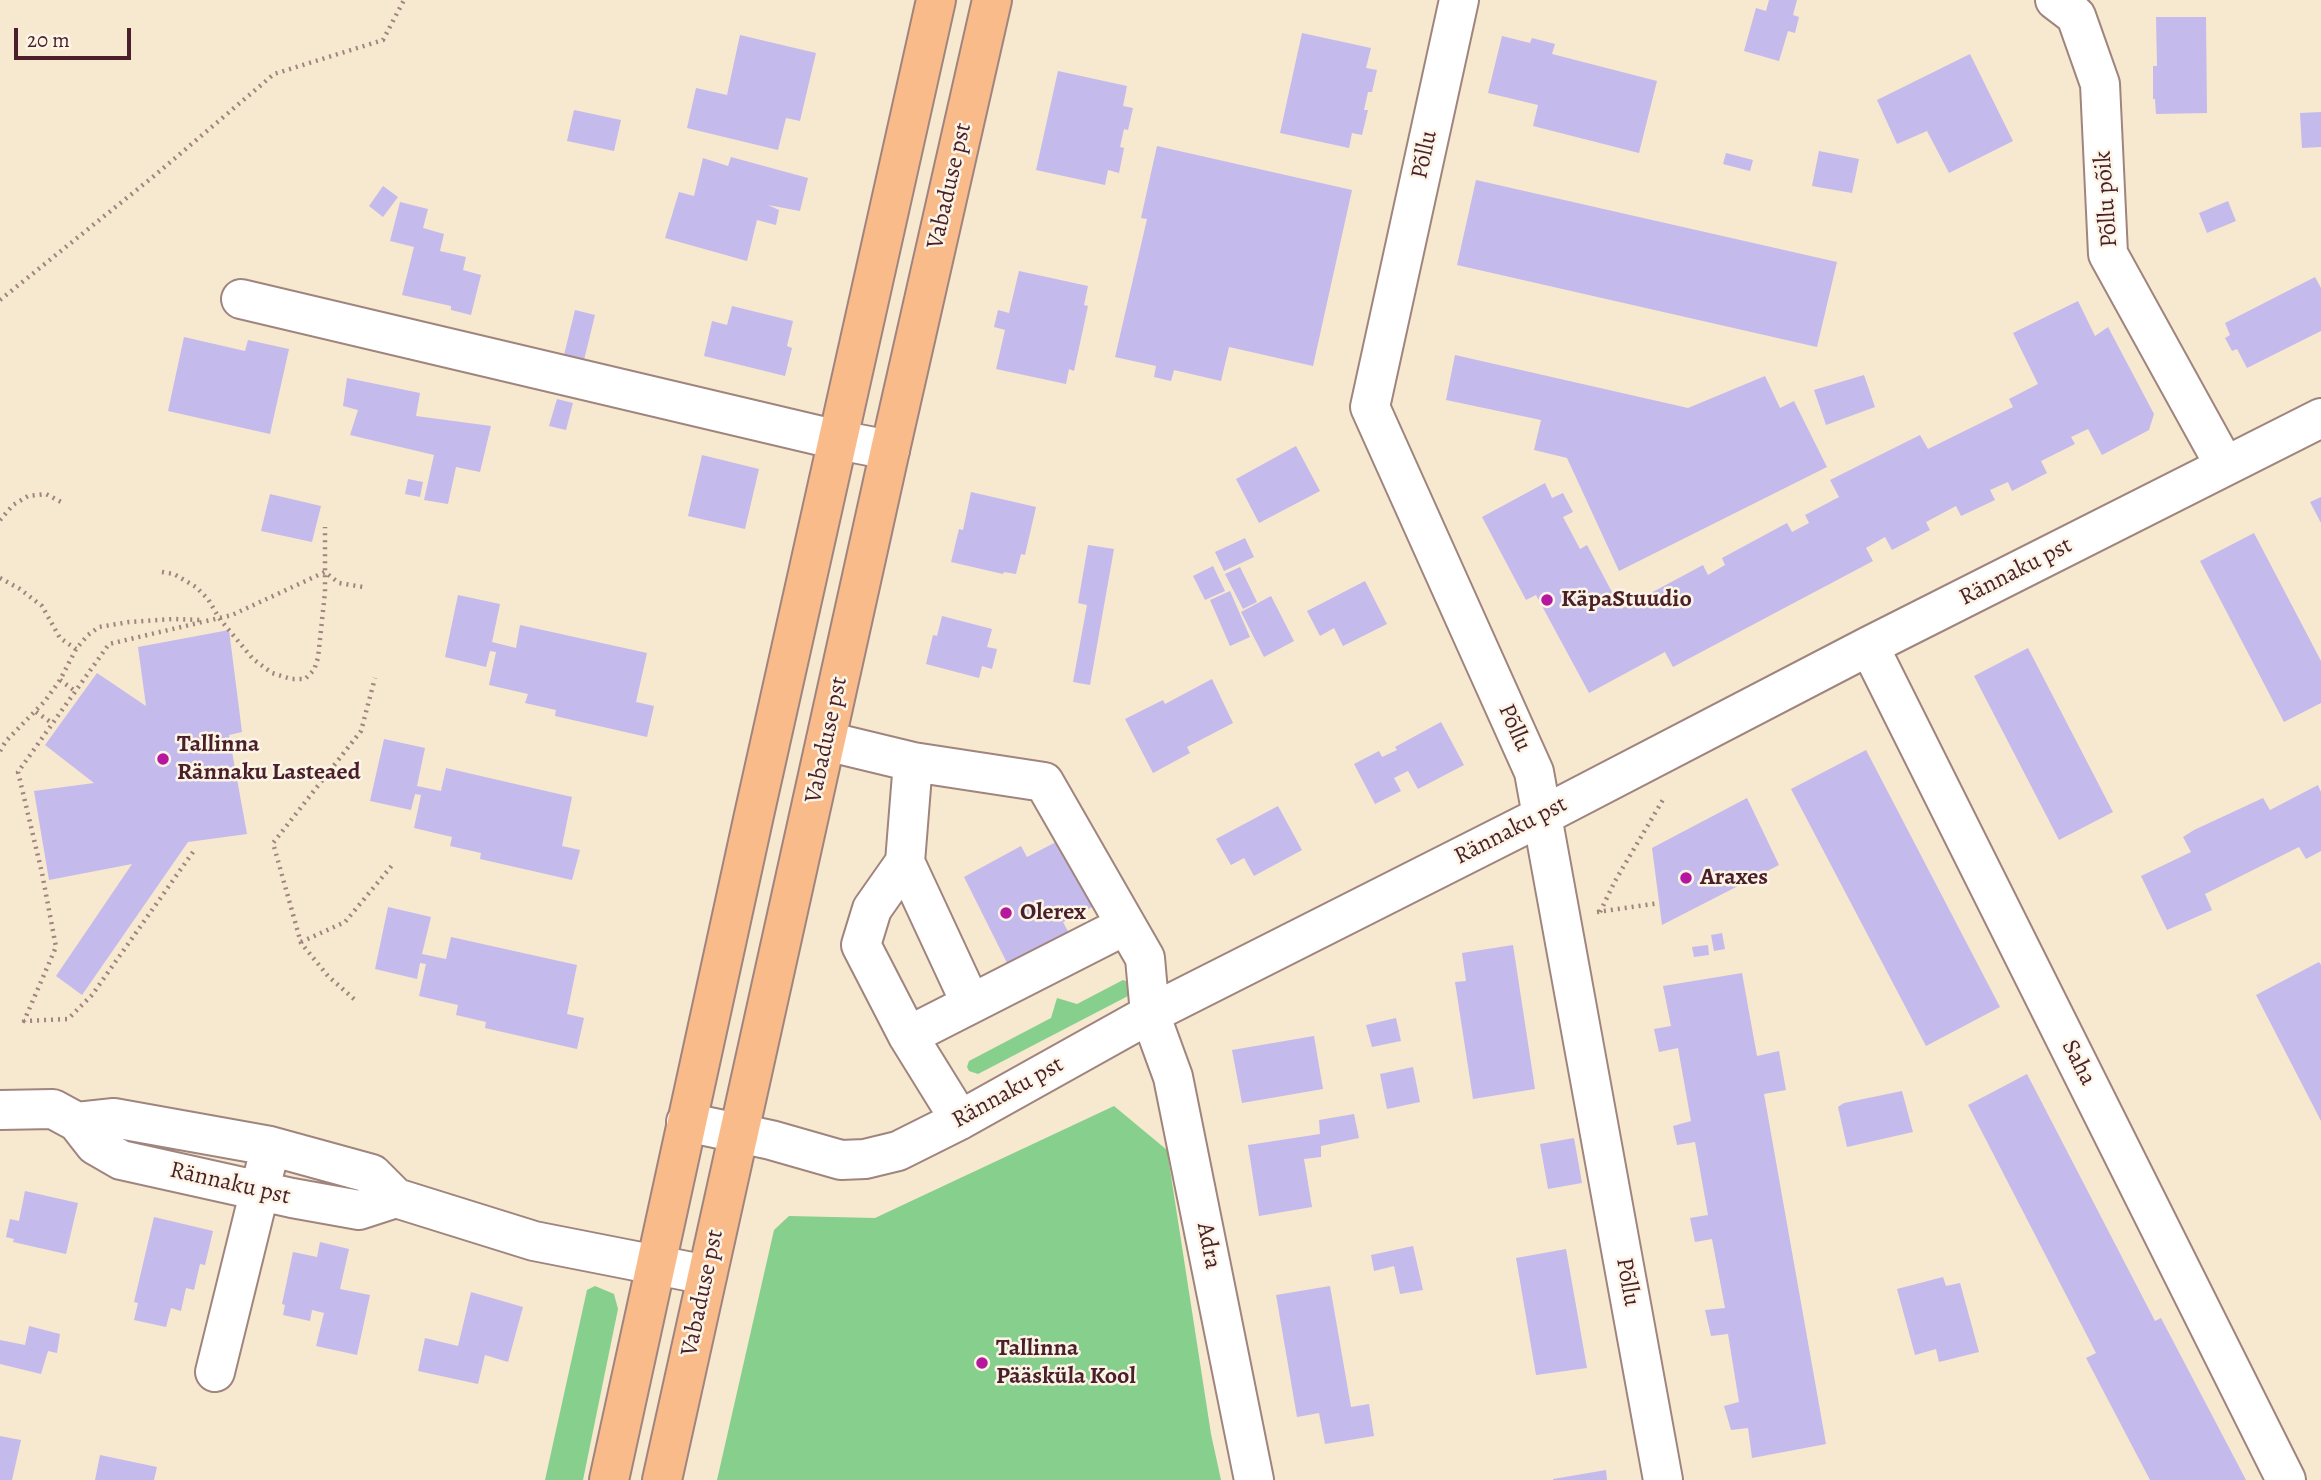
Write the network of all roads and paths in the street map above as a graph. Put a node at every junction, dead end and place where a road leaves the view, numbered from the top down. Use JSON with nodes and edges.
{"nodes":[{"id":1,"x":404,"y":0,"type":"edge"},
{"id":2,"x":936,"y":0,"type":"edge"},
{"id":3,"x":992,"y":0,"type":"edge"},
{"id":4,"x":1459,"y":0,"type":"edge"},
{"id":5,"x":2055,"y":0,"type":"edge"},
{"id":6,"x":241,"y":299,"type":"dead end"},
{"id":7,"x":0,"y":300,"type":"edge"},
{"id":8,"x":2321,"y":418,"type":"edge"},
{"id":9,"x":838,"y":440,"type":"junction"},
{"id":10,"x":890,"y":450,"type":"junction"},
{"id":11,"x":2225,"y":466,"type":"junction"},
{"id":12,"x":65,"y":504,"type":"dead end"},
{"id":13,"x":0,"y":520,"type":"edge"},
{"id":14,"x":325,"y":527,"type":"dead end"},
{"id":15,"x":162,"y":572,"type":"dead end"},
{"id":16,"x":325,"y":572,"type":"junction"},
{"id":17,"x":0,"y":578,"type":"edge"},
{"id":18,"x":363,"y":587,"type":"dead end"},
{"id":19,"x":219,"y":618,"type":"junction"},
{"id":20,"x":209,"y":621,"type":"junction"},
{"id":21,"x":1869,"y":646,"type":"junction"},
{"id":22,"x":76,"y":649,"type":"junction"},
{"id":23,"x":375,"y":678,"type":"dead end"},
{"id":24,"x":60,"y":680,"type":"junction"},
{"id":25,"x":75,"y":691,"type":"junction"},
{"id":26,"x":36,"y":712,"type":"junction"},
{"id":27,"x":52,"y":723,"type":"junction"},
{"id":28,"x":826,"y":741,"type":"junction"},
{"id":29,"x":0,"y":751,"type":"edge"},
{"id":30,"x":913,"y":762,"type":"junction"},
{"id":31,"x":1671,"y":787,"type":"dead end"},
{"id":32,"x":1542,"y":816,"type":"junction"},
{"id":33,"x":193,"y":852,"type":"dead end"},
{"id":34,"x":905,"y":862,"type":"junction"},
{"id":35,"x":394,"y":863,"type":"dead end"},
{"id":36,"x":1659,"y":903,"type":"dead end"},
{"id":37,"x":1559,"y":908,"type":"junction"},
{"id":38,"x":1600,"y":912,"type":"junction"},
{"id":39,"x":1126,"y":925,"type":"junction"},
{"id":40,"x":1600,"y":925,"type":"dead end"},
{"id":41,"x":301,"y":943,"type":"junction"},
{"id":42,"x":354,"y":999,"type":"dead end"},
{"id":43,"x":971,"y":1004,"type":"junction"},
{"id":44,"x":1150,"y":1014,"type":"junction"},
{"id":45,"x":908,"y":1035,"type":"junction"},
{"id":46,"x":0,"y":1110,"type":"edge"},
{"id":47,"x":960,"y":1119,"type":"junction"},
{"id":48,"x":77,"y":1122,"type":"junction"},
{"id":49,"x":686,"y":1122,"type":"junction"},
{"id":50,"x":739,"y":1133,"type":"junction"},
{"id":51,"x":270,"y":1146,"type":"junction"},
{"id":52,"x":260,"y":1190,"type":"junction"},
{"id":53,"x":396,"y":1198,"type":"junction"},
{"id":54,"x":655,"y":1265,"type":"junction"},
{"id":55,"x":707,"y":1275,"type":"junction"},
{"id":56,"x":215,"y":1372,"type":"dead end"},
{"id":57,"x":609,"y":1480,"type":"edge"},
{"id":58,"x":662,"y":1480,"type":"edge"},
{"id":59,"x":1254,"y":1480,"type":"edge"},
{"id":60,"x":1663,"y":1480,"type":"edge"},
{"id":61,"x":2286,"y":1480,"type":"edge"}],
"edges":[{"from":1,"to":7,"type":"path"},
{"from":2,"to":9,"type":"highway"},
{"from":3,"to":10,"type":"highway","name":"Vabaduse pst"},
{"from":4,"to":32,"type":"street","name":"Põllu"},
{"from":5,"to":11,"type":"street","name":"Põllu põik"},
{"from":6,"to":9,"type":"street"},
{"from":8,"to":11,"type":"street","name":"Rännaku pst"},
{"from":9,"to":10,"type":"street"},
{"from":9,"to":49,"type":"highway"},
{"from":10,"to":28,"type":"highway","name":"Vabaduse pst"},
{"from":11,"to":21,"type":"street","name":"Rännaku pst"},
{"from":12,"to":13,"type":"path"},
{"from":14,"to":16,"type":"path"},
{"from":15,"to":19,"type":"path"},
{"from":16,"to":18,"type":"path"},
{"from":16,"to":19,"type":"path"},
{"from":16,"to":19,"type":"path"},
{"from":17,"to":22,"type":"path"},
{"from":19,"to":20,"type":"path"},
{"from":20,"to":22,"type":"path"},
{"from":20,"to":25,"type":"path"},
{"from":21,"to":32,"type":"street","name":"Rännaku pst"},
{"from":21,"to":61,"type":"street","name":"Saha"},
{"from":22,"to":24,"type":"path"},
{"from":23,"to":41,"type":"path"},
{"from":24,"to":25,"type":"path"},
{"from":24,"to":26,"type":"path"},
{"from":25,"to":27,"type":"path"},
{"from":26,"to":27,"type":"path"},
{"from":26,"to":29,"type":"path"},
{"from":27,"to":33,"type":"path"},
{"from":28,"to":30,"type":"street"},
{"from":28,"to":50,"type":"highway","name":"Vabaduse pst"},
{"from":30,"to":34,"type":"street"},
{"from":30,"to":39,"type":"street","name":"Adra"},
{"from":31,"to":38,"type":"path"},
{"from":32,"to":37,"type":"street","name":"Põllu"},
{"from":32,"to":44,"type":"street","name":"Rännaku pst"},
{"from":34,"to":43,"type":"street"},
{"from":34,"to":45,"type":"street"},
{"from":35,"to":41,"type":"path"},
{"from":36,"to":38,"type":"path"},
{"from":37,"to":38,"type":"path"},
{"from":37,"to":60,"type":"street","name":"Põllu"},
{"from":38,"to":40,"type":"path"},
{"from":39,"to":43,"type":"street"},
{"from":39,"to":44,"type":"street","name":"Adra"},
{"from":41,"to":42,"type":"path"},
{"from":43,"to":45,"type":"street"},
{"from":44,"to":47,"type":"street","name":"Rännaku pst"},
{"from":44,"to":59,"type":"street","name":"Adra"},
{"from":45,"to":47,"type":"street"},
{"from":46,"to":48,"type":"street","name":"Rännaku pst"},
{"from":47,"to":50,"type":"street","name":"Rännaku pst"},
{"from":48,"to":51,"type":"street","name":"Rännaku pst"},
{"from":48,"to":52,"type":"street","name":"Rännaku pst"},
{"from":49,"to":50,"type":"street","name":"Rännaku pst"},
{"from":49,"to":54,"type":"highway"},
{"from":50,"to":55,"type":"highway","name":"Vabaduse pst"},
{"from":51,"to":52,"type":"street"},
{"from":51,"to":53,"type":"street","name":"Rännaku pst"},
{"from":52,"to":53,"type":"street","name":"Rännaku pst"},
{"from":52,"to":56,"type":"street"},
{"from":53,"to":54,"type":"street","name":"Rännaku pst"},
{"from":54,"to":55,"type":"street","name":"Rännaku pst"},
{"from":54,"to":57,"type":"highway"},
{"from":55,"to":58,"type":"highway","name":"Vabaduse pst"}]}
